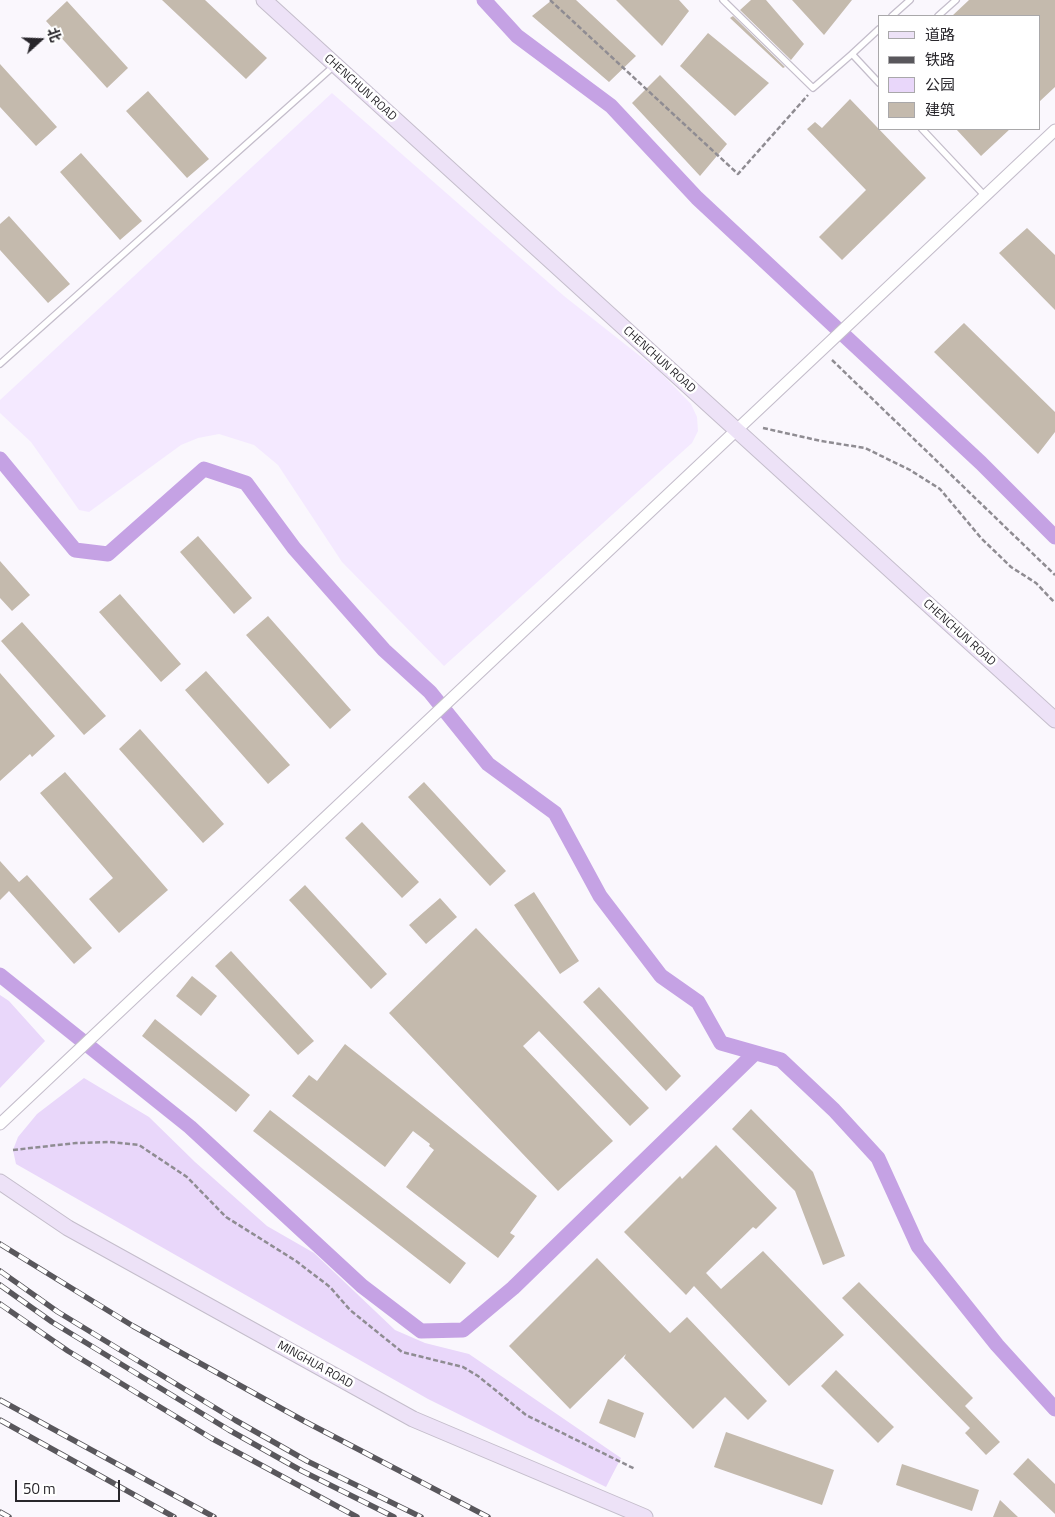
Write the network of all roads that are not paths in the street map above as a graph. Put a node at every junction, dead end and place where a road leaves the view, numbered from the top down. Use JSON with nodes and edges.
{"nodes":[{"id":1,"x":264,"y":0,"type":"edge"},
{"id":2,"x":723,"y":0,"type":"edge"},
{"id":3,"x":910,"y":0,"type":"edge"},
{"id":4,"x":956,"y":0,"type":"edge"},
{"id":5,"x":893,"y":15,"type":"edge"},
{"id":6,"x":939,"y":15,"type":"edge"},
{"id":7,"x":878,"y":30,"type":"edge"},
{"id":8,"x":852,"y":54,"type":"junction"},
{"id":9,"x":335,"y":65,"type":"junction"},
{"id":10,"x":878,"y":71,"type":"edge"},
{"id":11,"x":872,"y":76,"type":"junction"},
{"id":12,"x":878,"y":81,"type":"edge"},
{"id":13,"x":923,"y":130,"type":"edge"},
{"id":14,"x":1055,"y":130,"type":"edge"},
{"id":15,"x":985,"y":196,"type":"junction"},
{"id":16,"x":0,"y":364,"type":"edge"},
{"id":17,"x":737,"y":431,"type":"junction"},
{"id":18,"x":1055,"y":720,"type":"edge"},
{"id":19,"x":0,"y":1124,"type":"edge"},
{"id":20,"x":0,"y":1182,"type":"edge"},
{"id":21,"x":645,"y":1517,"type":"edge"}],
"edges":[{"from":1,"to":9,"type":"street","name":"CHENCHUN ROAD"},
{"from":2,"to":8,"type":"lane"},
{"from":3,"to":5,"type":"lane"},
{"from":4,"to":6,"type":"lane"},
{"from":7,"to":8,"type":"lane"},
{"from":8,"to":11,"type":"lane"},
{"from":9,"to":16,"type":"lane"},
{"from":9,"to":17,"type":"street","name":"CHENCHUN ROAD"},
{"from":10,"to":11,"type":"lane"},
{"from":11,"to":12,"type":"lane"},
{"from":13,"to":15,"type":"lane"},
{"from":14,"to":15,"type":"street"},
{"from":15,"to":17,"type":"street"},
{"from":17,"to":18,"type":"street","name":"CHENCHUN ROAD"},
{"from":17,"to":19,"type":"street"},
{"from":20,"to":21,"type":"street","name":"MINGHUA ROAD"}]}
